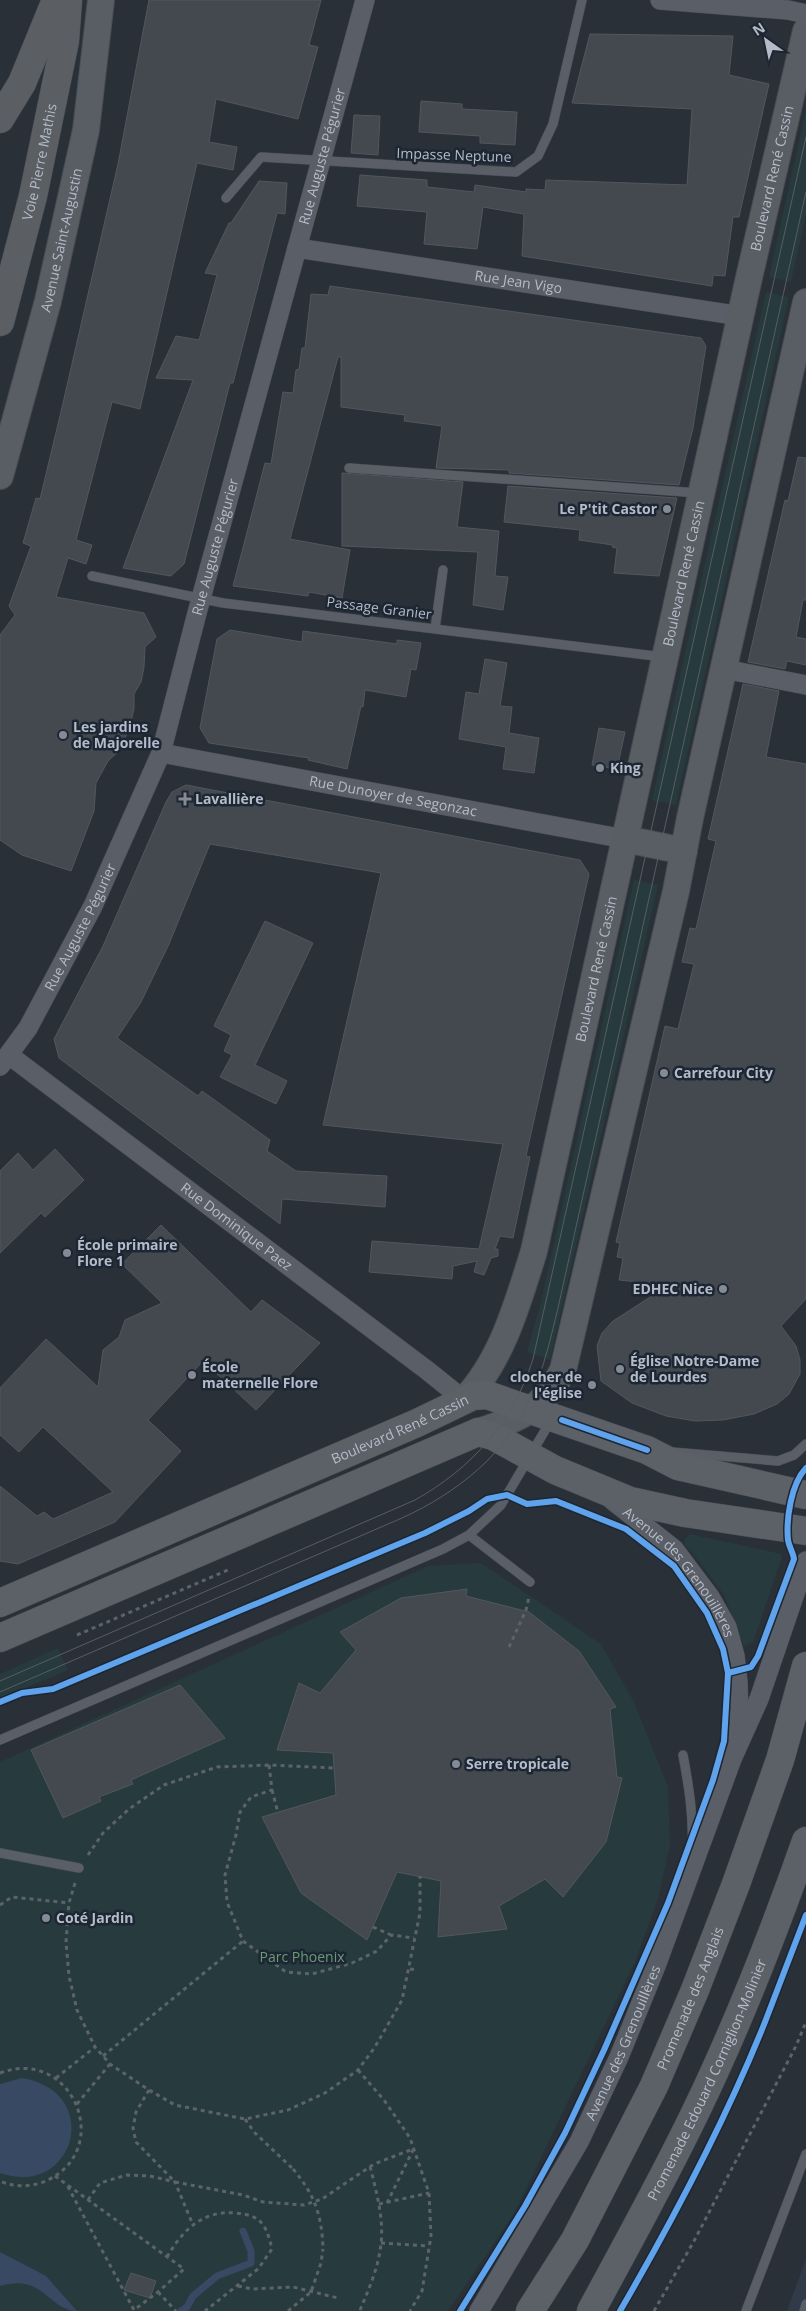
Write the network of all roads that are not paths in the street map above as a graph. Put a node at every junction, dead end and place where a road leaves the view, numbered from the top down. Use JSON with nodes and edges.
{"nodes":[{"id":1,"x":56,"y":0,"type":"edge"},
{"id":2,"x":68,"y":0,"type":"edge"},
{"id":3,"x":101,"y":0,"type":"edge"},
{"id":4,"x":366,"y":0,"type":"edge"},
{"id":5,"x":582,"y":0,"type":"edge"},
{"id":6,"x":660,"y":0,"type":"edge"},
{"id":7,"x":806,"y":14,"type":"edge"},
{"id":8,"x":806,"y":31,"type":"edge"},
{"id":9,"x":0,"y":119,"type":"edge"},
{"id":10,"x":320,"y":162,"type":"junction"},
{"id":11,"x":226,"y":198,"type":"dead end"},
{"id":12,"x":297,"y":248,"type":"junction"},
{"id":13,"x":806,"y":302,"type":"edge"},
{"id":14,"x":741,"y":316,"type":"junction"},
{"id":15,"x":0,"y":322,"type":"edge"},
{"id":16,"x":802,"y":340,"type":"edge"},
{"id":17,"x":349,"y":468,"type":"dead end"},
{"id":18,"x":0,"y":476,"type":"edge"},
{"id":19,"x":702,"y":493,"type":"junction"},
{"id":20,"x":443,"y":570,"type":"dead end"},
{"id":21,"x":92,"y":576,"type":"dead end"},
{"id":22,"x":201,"y":598,"type":"junction"},
{"id":23,"x":435,"y":629,"type":"junction"},
{"id":24,"x":665,"y":657,"type":"junction"},
{"id":25,"x":724,"y":669,"type":"junction"},
{"id":26,"x":806,"y":684,"type":"edge"},
{"id":27,"x":161,"y":753,"type":"junction"},
{"id":28,"x":625,"y":839,"type":"junction"},
{"id":29,"x":684,"y":851,"type":"junction"},
{"id":30,"x":5,"y":1060,"type":"edge"},
{"id":31,"x":464,"y":1400,"type":"junction"},
{"id":32,"x":533,"y":1409,"type":"junction"},
{"id":33,"x":562,"y":1420,"type":"junction"},
{"id":34,"x":478,"y":1432,"type":"junction"},
{"id":35,"x":806,"y":1444,"type":"edge"},
{"id":36,"x":646,"y":1450,"type":"junction"},
{"id":37,"x":530,"y":1458,"type":"junction"},
{"id":38,"x":600,"y":1490,"type":"junction"},
{"id":39,"x":805,"y":1495,"type":"edge"},
{"id":40,"x":806,"y":1531,"type":"edge"},
{"id":41,"x":469,"y":1535,"type":"junction"},
{"id":42,"x":806,"y":1561,"type":"edge"},
{"id":43,"x":530,"y":1582,"type":"road end"},
{"id":44,"x":3,"y":1598,"type":"edge"},
{"id":45,"x":37,"y":1622,"type":"junction"},
{"id":46,"x":0,"y":1638,"type":"edge"},
{"id":47,"x":806,"y":1666,"type":"edge"},
{"id":48,"x":0,"y":1740,"type":"edge"},
{"id":49,"x":683,"y":1755,"type":"dead end"},
{"id":50,"x":732,"y":1759,"type":"junction"},
{"id":51,"x":806,"y":1842,"type":"edge"},
{"id":52,"x":0,"y":1854,"type":"edge"},
{"id":53,"x":79,"y":1868,"type":"road end"},
{"id":54,"x":690,"y":1872,"type":"junction"},
{"id":55,"x":806,"y":2154,"type":"edge"},
{"id":56,"x":806,"y":2304,"type":"edge"},
{"id":57,"x":479,"y":2311,"type":"edge"},
{"id":58,"x":530,"y":2311,"type":"edge"},
{"id":59,"x":591,"y":2311,"type":"edge"},
{"id":60,"x":746,"y":2311,"type":"edge"},
{"id":61,"x":804,"y":2311,"type":"edge"}],
"edges":[{"from":1,"to":9,"type":"highway"},
{"from":2,"to":15,"type":"highway","name":"Voie Pierre Mathis"},
{"from":3,"to":18,"type":"main road","name":"Avenue Saint-Augustin"},
{"from":4,"to":10,"type":"street","name":"Rue Auguste Pégurier"},
{"from":5,"to":10,"type":"lane","name":"Impasse Neptune"},
{"from":6,"to":7,"type":"street"},
{"from":8,"to":14,"type":"main road","name":"Boulevard René Cassin"},
{"from":10,"to":11,"type":"lane","name":"Impasse Neptune"},
{"from":10,"to":12,"type":"street","name":"Rue Auguste Pégurier"},
{"from":12,"to":14,"type":"street","name":"Rue Jean Vigo"},
{"from":12,"to":22,"type":"street","name":"Rue Auguste Pégurier"},
{"from":13,"to":16,"type":"main road"},
{"from":14,"to":19,"type":"main road","name":"Boulevard René Cassin"},
{"from":16,"to":25,"type":"main road"},
{"from":17,"to":19,"type":"lane"},
{"from":19,"to":24,"type":"main road","name":"Boulevard René Cassin"},
{"from":20,"to":23,"type":"lane"},
{"from":21,"to":22,"type":"lane","name":"Passage Granier"},
{"from":22,"to":23,"type":"lane","name":"Passage Granier"},
{"from":22,"to":27,"type":"street","name":"Rue Auguste Pégurier"},
{"from":23,"to":24,"type":"lane","name":"Passage Granier"},
{"from":24,"to":28,"type":"main road","name":"Boulevard René Cassin"},
{"from":25,"to":26,"type":"street"},
{"from":25,"to":29,"type":"main road"},
{"from":27,"to":28,"type":"street","name":"Rue Dunoyer de Segonzac"},
{"from":27,"to":30,"type":"street","name":"Rue Auguste Pégurier"},
{"from":28,"to":29,"type":"main road"},
{"from":28,"to":31,"type":"main road","name":"Boulevard René Cassin"},
{"from":29,"to":32,"type":"main road"},
{"from":30,"to":31,"type":"street","name":"Rue Dominique Paez"},
{"from":31,"to":32,"type":"main road"},
{"from":31,"to":34,"type":"main road"},
{"from":31,"to":44,"type":"main road","name":"Boulevard René Cassin"},
{"from":32,"to":33,"type":"main road"},
{"from":32,"to":34,"type":"main road"},
{"from":33,"to":36,"type":"main road"},
{"from":33,"to":37,"type":"lane"},
{"from":34,"to":37,"type":"main road","name":"Avenue des Grenouillères"},
{"from":34,"to":45,"type":"main road"},
{"from":35,"to":36,"type":"lane"},
{"from":36,"to":39,"type":"main road"},
{"from":37,"to":38,"type":"main road","name":"Avenue des Grenouillères"},
{"from":37,"to":41,"type":"lane"},
{"from":38,"to":40,"type":"main road","name":"Avenue des Grenouillères"},
{"from":38,"to":50,"type":"street","name":"Avenue des Grenouillères"},
{"from":41,"to":43,"type":"lane"},
{"from":41,"to":48,"type":"lane"},
{"from":42,"to":50,"type":"street","name":"Avenue des Grenouillères"},
{"from":44,"to":45,"type":"street"},
{"from":45,"to":46,"type":"main road"},
{"from":47,"to":58,"type":"main road","name":"Promenade des Anglais"},
{"from":49,"to":54,"type":"lane"},
{"from":50,"to":54,"type":"street","name":"Avenue des Grenouillères"},
{"from":51,"to":59,"type":"main road","name":"Promenade Edouard Corniglion-Molinier"},
{"from":52,"to":53,"type":"lane"},
{"from":54,"to":57,"type":"street","name":"Avenue des Grenouillères"},
{"from":55,"to":60,"type":"lane"},
{"from":56,"to":61,"type":"lane"}]}
